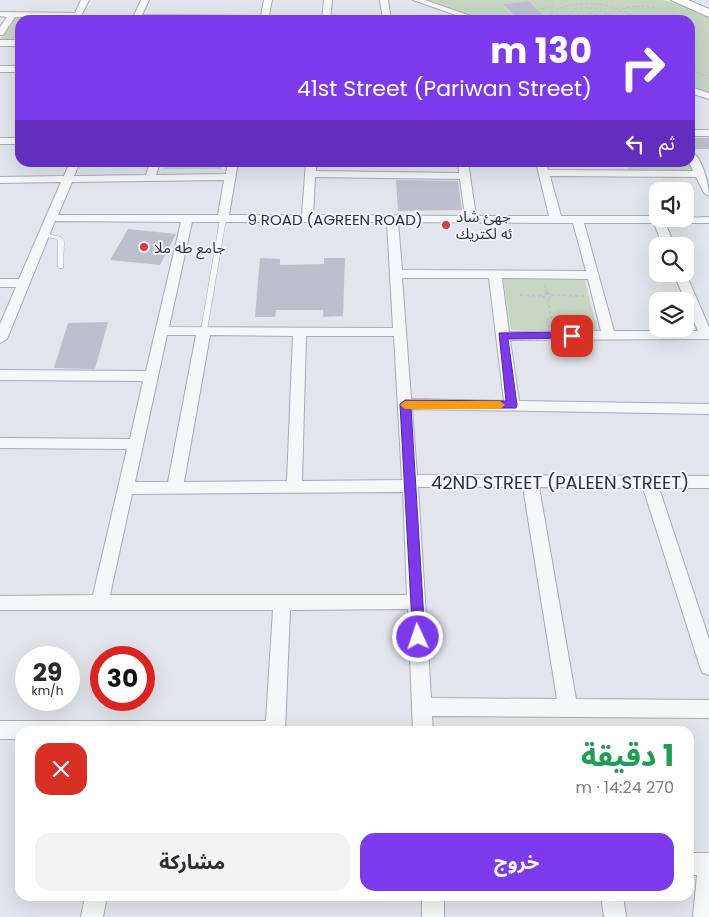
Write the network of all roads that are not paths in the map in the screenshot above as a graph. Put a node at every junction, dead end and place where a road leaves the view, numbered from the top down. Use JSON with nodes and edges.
{"nodes":[{"id":1,"x":85,"y":0,"type":"edge"},
{"id":2,"x":145,"y":0,"type":"edge"},
{"id":3,"x":268,"y":0,"type":"edge"},
{"id":4,"x":328,"y":0,"type":"edge"},
{"id":5,"x":384,"y":0,"type":"edge"},
{"id":6,"x":417,"y":0,"type":"edge"},
{"id":7,"x":677,"y":0,"type":"edge"},
{"id":8,"x":709,"y":13,"type":"edge"},
{"id":9,"x":0,"y":14,"type":"edge"},
{"id":10,"x":13,"y":14,"type":"junction"},
{"id":11,"x":34,"y":15,"type":"edge"},
{"id":12,"x":77,"y":15,"type":"edge"},
{"id":13,"x":138,"y":15,"type":"edge"},
{"id":14,"x":265,"y":15,"type":"edge"},
{"id":15,"x":326,"y":15,"type":"edge"},
{"id":16,"x":386,"y":15,"type":"edge"},
{"id":17,"x":463,"y":15,"type":"edge"},
{"id":18,"x":0,"y":34,"type":"edge"},
{"id":19,"x":0,"y":43,"type":"edge"},
{"id":20,"x":15,"y":43,"type":"edge"},
{"id":21,"x":0,"y":69,"type":"edge"},
{"id":22,"x":15,"y":69,"type":"edge"},
{"id":23,"x":695,"y":92,"type":"edge"},
{"id":24,"x":709,"y":96,"type":"edge"},
{"id":25,"x":695,"y":100,"type":"edge"},
{"id":26,"x":709,"y":100,"type":"edge"},
{"id":27,"x":695,"y":134,"type":"edge"},
{"id":28,"x":709,"y":134,"type":"edge"},
{"id":29,"x":0,"y":141,"type":"edge"},
{"id":30,"x":15,"y":141,"type":"edge"},
{"id":31,"x":695,"y":165,"type":"edge"},
{"id":32,"x":73,"y":167,"type":"edge"},
{"id":33,"x":153,"y":167,"type":"edge"},
{"id":34,"x":232,"y":167,"type":"edge"},
{"id":35,"x":464,"y":167,"type":"edge"},
{"id":36,"x":311,"y":168,"type":"edge"},
{"id":37,"x":543,"y":168,"type":"edge"},
{"id":38,"x":621,"y":168,"type":"edge"},
{"id":39,"x":699,"y":174,"type":"junction"},
{"id":40,"x":465,"y":176,"type":"junction"},
{"id":41,"x":231,"y":177,"type":"junction"},
{"id":42,"x":150,"y":178,"type":"junction"},
{"id":43,"x":68,"y":179,"type":"junction"},
{"id":44,"x":0,"y":180,"type":"edge"},
{"id":45,"x":709,"y":193,"type":"edge"},
{"id":46,"x":51,"y":218,"type":"junction"},
{"id":47,"x":187,"y":218,"type":"junction"},
{"id":48,"x":223,"y":219,"type":"junction"},
{"id":49,"x":307,"y":219,"type":"junction"},
{"id":50,"x":392,"y":219,"type":"junction"},
{"id":51,"x":471,"y":219,"type":"junction"},
{"id":52,"x":556,"y":220,"type":"junction"},
{"id":53,"x":578,"y":220,"type":"junction"},
{"id":54,"x":649,"y":220,"type":"edge"},
{"id":55,"x":694,"y":220,"type":"edge"},
{"id":56,"x":709,"y":220,"type":"edge"},
{"id":57,"x":46,"y":235,"type":"junction"},
{"id":58,"x":61,"y":267,"type":"dead end"},
{"id":59,"x":396,"y":274,"type":"junction"},
{"id":60,"x":495,"y":274,"type":"junction"},
{"id":61,"x":593,"y":275,"type":"junction"},
{"id":62,"x":684,"y":282,"type":"edge"},
{"id":63,"x":0,"y":283,"type":"edge"},
{"id":64,"x":24,"y":283,"type":"junction"},
{"id":65,"x":204,"y":330,"type":"junction"},
{"id":66,"x":162,"y":331,"type":"junction"},
{"id":67,"x":300,"y":331,"type":"junction"},
{"id":68,"x":400,"y":332,"type":"junction"},
{"id":69,"x":609,"y":335,"type":"junction"},
{"id":70,"x":707,"y":335,"type":"edge"},
{"id":71,"x":502,"y":336,"type":"junction"},
{"id":72,"x":0,"y":339,"type":"edge"},
{"id":73,"x":0,"y":375,"type":"edge"},
{"id":74,"x":152,"y":376,"type":"junction"},
{"id":75,"x":405,"y":404,"type":"junction"},
{"id":76,"x":512,"y":405,"type":"junction"},
{"id":77,"x":709,"y":409,"type":"edge"},
{"id":78,"x":0,"y":443,"type":"edge"},
{"id":79,"x":137,"y":444,"type":"junction"},
{"id":80,"x":530,"y":481,"type":"junction"},
{"id":81,"x":649,"y":482,"type":"junction"},
{"id":82,"x":709,"y":482,"type":"edge"},
{"id":83,"x":410,"y":484,"type":"junction"},
{"id":84,"x":294,"y":487,"type":"junction"},
{"id":85,"x":127,"y":488,"type":"junction"},
{"id":86,"x":175,"y":488,"type":"junction"},
{"id":87,"x":282,"y":602,"type":"junction"},
{"id":88,"x":416,"y":602,"type":"junction"},
{"id":89,"x":0,"y":603,"type":"edge"},
{"id":90,"x":100,"y":603,"type":"junction"},
{"id":91,"x":709,"y":667,"type":"edge"},
{"id":92,"x":422,"y":707,"type":"junction"},
{"id":93,"x":568,"y":708,"type":"junction"},
{"id":94,"x":709,"y":709,"type":"edge"},
{"id":95,"x":275,"y":726,"type":"edge"},
{"id":96,"x":423,"y":726,"type":"edge"},
{"id":97,"x":0,"y":730,"type":"edge"},
{"id":98,"x":15,"y":730,"type":"edge"},
{"id":99,"x":694,"y":864,"type":"edge"},
{"id":100,"x":709,"y":865,"type":"edge"},
{"id":101,"x":95,"y":901,"type":"edge"},
{"id":102,"x":432,"y":901,"type":"edge"},
{"id":103,"x":613,"y":901,"type":"edge"},
{"id":104,"x":92,"y":917,"type":"edge"},
{"id":105,"x":433,"y":917,"type":"edge"},
{"id":106,"x":615,"y":917,"type":"edge"},
{"id":107,"x":704,"y":917,"type":"edge"}],
"edges":[{"from":1,"to":12,"type":"street"},
{"from":2,"to":13,"type":"street"},
{"from":3,"to":14,"type":"street"},
{"from":4,"to":15,"type":"street"},
{"from":5,"to":16,"type":"street"},
{"from":6,"to":17,"type":"street"},
{"from":7,"to":8,"type":"main road"},
{"from":9,"to":10,"type":"street"},
{"from":10,"to":11,"type":"street"},
{"from":10,"to":18,"type":"street"},
{"from":19,"to":20,"type":"street"},
{"from":21,"to":22,"type":"street"},
{"from":23,"to":24,"type":"street"},
{"from":25,"to":26,"type":"street"},
{"from":27,"to":28,"type":"street"},
{"from":29,"to":30,"type":"street"},
{"from":31,"to":39,"type":"street"},
{"from":32,"to":43,"type":"street"},
{"from":33,"to":42,"type":"street"},
{"from":34,"to":41,"type":"street"},
{"from":35,"to":40,"type":"street"},
{"from":36,"to":40,"type":"street"},
{"from":36,"to":49,"type":"street"},
{"from":37,"to":38,"type":"street"},
{"from":37,"to":52,"type":"street"},
{"from":38,"to":39,"type":"street"},
{"from":39,"to":45,"type":"street"},
{"from":40,"to":51,"type":"street"},
{"from":41,"to":42,"type":"street"},
{"from":41,"to":48,"type":"street"},
{"from":42,"to":43,"type":"street"},
{"from":43,"to":44,"type":"street"},
{"from":43,"to":46,"type":"street"},
{"from":46,"to":47,"type":"street","name":"9 ROAD (AGREEN ROAD)"},
{"from":46,"to":57,"type":"street"},
{"from":47,"to":48,"type":"street","name":"9 ROAD (AGREEN ROAD)"},
{"from":47,"to":66,"type":"street"},
{"from":48,"to":49,"type":"street","name":"9 ROAD (AGREEN ROAD)"},
{"from":48,"to":65,"type":"lane"},
{"from":49,"to":50,"type":"street","name":"9 ROAD (AGREEN ROAD)"},
{"from":50,"to":51,"type":"street","name":"9 ROAD (AGREEN ROAD)"},
{"from":50,"to":59,"type":"street"},
{"from":51,"to":52,"type":"street","name":"9 ROAD (AGREEN ROAD)"},
{"from":52,"to":53,"type":"street","name":"9 ROAD (AGREEN ROAD)"},
{"from":53,"to":54,"type":"street","name":"9 ROAD (AGREEN ROAD)"},
{"from":53,"to":61,"type":"street"},
{"from":55,"to":56,"type":"street","name":"9 ROAD (AGREEN ROAD)"},
{"from":57,"to":58,"type":"lane"},
{"from":57,"to":64,"type":"street"},
{"from":59,"to":60,"type":"street"},
{"from":59,"to":68,"type":"street"},
{"from":60,"to":61,"type":"street"},
{"from":60,"to":71,"type":"street"},
{"from":61,"to":69,"type":"street"},
{"from":62,"to":70,"type":"street"},
{"from":63,"to":64,"type":"street"},
{"from":64,"to":72,"type":"street"},
{"from":65,"to":66,"type":"street"},
{"from":65,"to":67,"type":"street"},
{"from":65,"to":86,"type":"street"},
{"from":66,"to":74,"type":"street"},
{"from":67,"to":68,"type":"street"},
{"from":67,"to":84,"type":"street"},
{"from":68,"to":75,"type":"street"},
{"from":69,"to":70,"type":"street"},
{"from":69,"to":71,"type":"street"},
{"from":71,"to":76,"type":"street"},
{"from":73,"to":74,"type":"street"},
{"from":74,"to":79,"type":"street"},
{"from":75,"to":76,"type":"street"},
{"from":75,"to":83,"type":"street"},
{"from":76,"to":77,"type":"street"},
{"from":78,"to":79,"type":"street"},
{"from":79,"to":85,"type":"street"},
{"from":80,"to":81,"type":"street","name":"42ND STREET (PALEEN STREET)"},
{"from":80,"to":83,"type":"street","name":"42ND STREET (PALEEN STREET)"},
{"from":80,"to":93,"type":"street"},
{"from":81,"to":82,"type":"street","name":"42ND STREET (PALEEN STREET)"},
{"from":81,"to":91,"type":"street"},
{"from":83,"to":84,"type":"street","name":"42ND STREET (PALEEN STREET)"},
{"from":83,"to":88,"type":"street"},
{"from":84,"to":86,"type":"street","name":"42ND STREET (PALEEN STREET)"},
{"from":85,"to":86,"type":"street","name":"42ND STREET (PALEEN STREET)"},
{"from":85,"to":90,"type":"street"},
{"from":87,"to":88,"type":"street"},
{"from":87,"to":90,"type":"street"},
{"from":87,"to":95,"type":"street"},
{"from":88,"to":92,"type":"street"},
{"from":89,"to":90,"type":"street"},
{"from":92,"to":93,"type":"street"},
{"from":92,"to":96,"type":"street"},
{"from":93,"to":94,"type":"street"},
{"from":97,"to":98,"type":"street"},
{"from":99,"to":100,"type":"street"},
{"from":100,"to":107,"type":"street"},
{"from":101,"to":104,"type":"street"},
{"from":102,"to":105,"type":"street"},
{"from":103,"to":106,"type":"street"}]}
